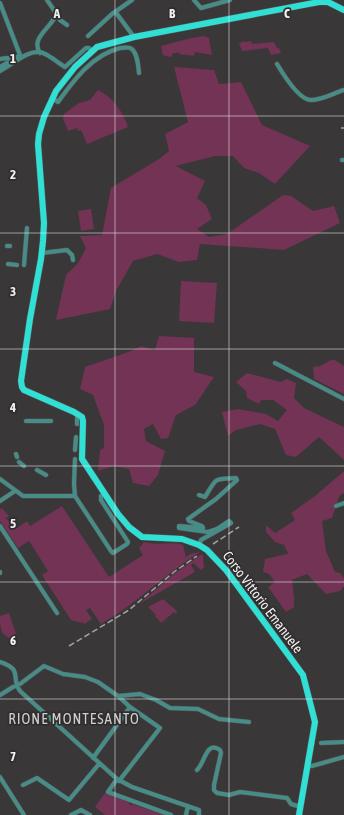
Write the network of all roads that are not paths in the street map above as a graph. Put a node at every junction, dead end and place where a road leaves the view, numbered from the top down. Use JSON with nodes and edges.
{"nodes":[{"id":1,"x":47,"y":0,"type":"edge"},
{"id":2,"x":132,"y":0,"type":"edge"},
{"id":3,"x":194,"y":0,"type":"edge"},
{"id":4,"x":230,"y":0,"type":"edge"},
{"id":5,"x":0,"y":3,"type":"edge"},
{"id":6,"x":344,"y":10,"type":"edge"},
{"id":7,"x":116,"y":12,"type":"junction"},
{"id":8,"x":60,"y":20,"type":"dead end"},
{"id":9,"x":67,"y":25,"type":"dead end"},
{"id":10,"x":88,"y":36,"type":"dead end"},
{"id":11,"x":134,"y":37,"type":"junction"},
{"id":12,"x":92,"y":51,"type":"junction"},
{"id":13,"x":40,"y":53,"type":"junction"},
{"id":14,"x":17,"y":57,"type":"junction"},
{"id":15,"x":0,"y":59,"type":"edge"},
{"id":16,"x":277,"y":64,"type":"dead end"},
{"id":17,"x":0,"y":67,"type":"edge"},
{"id":18,"x":0,"y":72,"type":"edge"},
{"id":19,"x":139,"y":73,"type":"dead end"},
{"id":20,"x":344,"y":90,"type":"edge"},
{"id":21,"x":52,"y":98,"type":"junction"},
{"id":22,"x":27,"y":228,"type":"dead end"},
{"id":23,"x":42,"y":253,"type":"junction"},
{"id":24,"x":73,"y":260,"type":"dead end"},
{"id":25,"x":8,"y":264,"type":"dead end"},
{"id":26,"x":17,"y":265,"type":"dead end"},
{"id":27,"x":24,"y":265,"type":"dead end"},
{"id":28,"x":275,"y":363,"type":"dead end"},
{"id":29,"x":344,"y":399,"type":"edge"},
{"id":30,"x":78,"y":418,"type":"dead end"},
{"id":31,"x":26,"y":421,"type":"dead end"},
{"id":32,"x":51,"y":421,"type":"dead end"},
{"id":33,"x":77,"y":424,"type":"dead end"},
{"id":34,"x":76,"y":437,"type":"dead end"},
{"id":35,"x":75,"y":450,"type":"dead end"},
{"id":36,"x":75,"y":459,"type":"dead end"},
{"id":37,"x":19,"y":462,"type":"dead end"},
{"id":38,"x":24,"y":466,"type":"dead end"},
{"id":39,"x":37,"y":470,"type":"dead end"},
{"id":40,"x":46,"y":474,"type":"dead end"},
{"id":41,"x":0,"y":479,"type":"edge"},
{"id":42,"x":15,"y":491,"type":"junction"},
{"id":43,"x":104,"y":494,"type":"junction"},
{"id":44,"x":199,"y":495,"type":"dead end"},
{"id":45,"x":75,"y":496,"type":"junction"},
{"id":46,"x":0,"y":501,"type":"edge"},
{"id":47,"x":344,"y":503,"type":"edge"},
{"id":48,"x":336,"y":506,"type":"dead end"},
{"id":49,"x":0,"y":526,"type":"edge"},
{"id":50,"x":199,"y":545,"type":"junction"},
{"id":51,"x":58,"y":613,"type":"dead end"},
{"id":52,"x":0,"y":662,"type":"edge"},
{"id":53,"x":17,"y":686,"type":"junction"},
{"id":54,"x":0,"y":695,"type":"edge"},
{"id":55,"x":118,"y":696,"type":"junction"},
{"id":56,"x":130,"y":707,"type":"junction"},
{"id":57,"x":249,"y":722,"type":"dead end"},
{"id":58,"x":344,"y":742,"type":"edge"},
{"id":59,"x":321,"y":743,"type":"dead end"},
{"id":60,"x":344,"y":757,"type":"edge"},
{"id":61,"x":92,"y":758,"type":"junction"},
{"id":62,"x":99,"y":764,"type":"junction"},
{"id":63,"x":308,"y":765,"type":"junction"},
{"id":64,"x":197,"y":770,"type":"dead end"},
{"id":65,"x":0,"y":777,"type":"edge"},
{"id":66,"x":118,"y":780,"type":"junction"},
{"id":67,"x":23,"y":785,"type":"dead end"},
{"id":68,"x":188,"y":806,"type":"junction"},
{"id":69,"x":301,"y":807,"type":"junction"},
{"id":70,"x":80,"y":810,"type":"junction"},
{"id":71,"x":24,"y":815,"type":"edge"},
{"id":72,"x":71,"y":815,"type":"edge"},
{"id":73,"x":76,"y":815,"type":"edge"},
{"id":74,"x":90,"y":815,"type":"edge"},
{"id":75,"x":171,"y":815,"type":"edge"},
{"id":76,"x":186,"y":815,"type":"edge"},
{"id":77,"x":199,"y":815,"type":"edge"},
{"id":78,"x":299,"y":815,"type":"edge"}],
"edges":[{"from":1,"to":13,"type":"street"},
{"from":2,"to":7,"type":"street"},
{"from":3,"to":4,"type":"street"},
{"from":5,"to":14,"type":"street"},
{"from":6,"to":11,"type":"main road","name":"Corso Vittorio Emanuele"},
{"from":7,"to":10,"type":"street"},
{"from":7,"to":11,"type":"street"},
{"from":8,"to":9,"type":"street"},
{"from":11,"to":12,"type":"main road","name":"Corso Vittorio Emanuele"},
{"from":12,"to":13,"type":"street"},
{"from":12,"to":21,"type":"main road","name":"Corso Vittorio Emanuele"},
{"from":13,"to":18,"type":"street"},
{"from":14,"to":15,"type":"street"},
{"from":14,"to":17,"type":"street"},
{"from":16,"to":20,"type":"street"},
{"from":19,"to":21,"type":"street"},
{"from":21,"to":23,"type":"main road","name":"Corso Vittorio Emanuele"},
{"from":22,"to":27,"type":"street"},
{"from":23,"to":24,"type":"street"},
{"from":23,"to":43,"type":"main road","name":"Corso Vittorio Emanuele"},
{"from":25,"to":26,"type":"street"},
{"from":28,"to":29,"type":"street"},
{"from":30,"to":33,"type":"street"},
{"from":31,"to":32,"type":"street"},
{"from":34,"to":35,"type":"street"},
{"from":36,"to":45,"type":"street"},
{"from":37,"to":38,"type":"street"},
{"from":39,"to":40,"type":"street"},
{"from":41,"to":42,"type":"street"},
{"from":42,"to":45,"type":"street"},
{"from":42,"to":46,"type":"street"},
{"from":43,"to":45,"type":"street"},
{"from":43,"to":50,"type":"main road","name":"Corso Vittorio Emanuele"},
{"from":44,"to":50,"type":"street"},
{"from":47,"to":48,"type":"street"},
{"from":49,"to":51,"type":"street"},
{"from":50,"to":63,"type":"main road","name":"Corso Vittorio Emanuele"},
{"from":52,"to":53,"type":"street"},
{"from":53,"to":54,"type":"street"},
{"from":53,"to":55,"type":"street"},
{"from":53,"to":61,"type":"street"},
{"from":55,"to":56,"type":"street"},
{"from":55,"to":57,"type":"street"},
{"from":56,"to":61,"type":"street"},
{"from":56,"to":66,"type":"street"},
{"from":58,"to":59,"type":"street"},
{"from":60,"to":63,"type":"street"},
{"from":61,"to":62,"type":"street"},
{"from":62,"to":66,"type":"street"},
{"from":62,"to":67,"type":"street"},
{"from":63,"to":69,"type":"main road","name":"Corso Vittorio Emanuele"},
{"from":64,"to":69,"type":"street"},
{"from":65,"to":71,"type":"street"},
{"from":66,"to":68,"type":"street"},
{"from":66,"to":75,"type":"street"},
{"from":68,"to":76,"type":"street"},
{"from":68,"to":77,"type":"street"},
{"from":69,"to":78,"type":"main road","name":"Corso Vittorio Emanuele"},
{"from":70,"to":72,"type":"street"},
{"from":70,"to":73,"type":"street"},
{"from":70,"to":74,"type":"street"}]}
